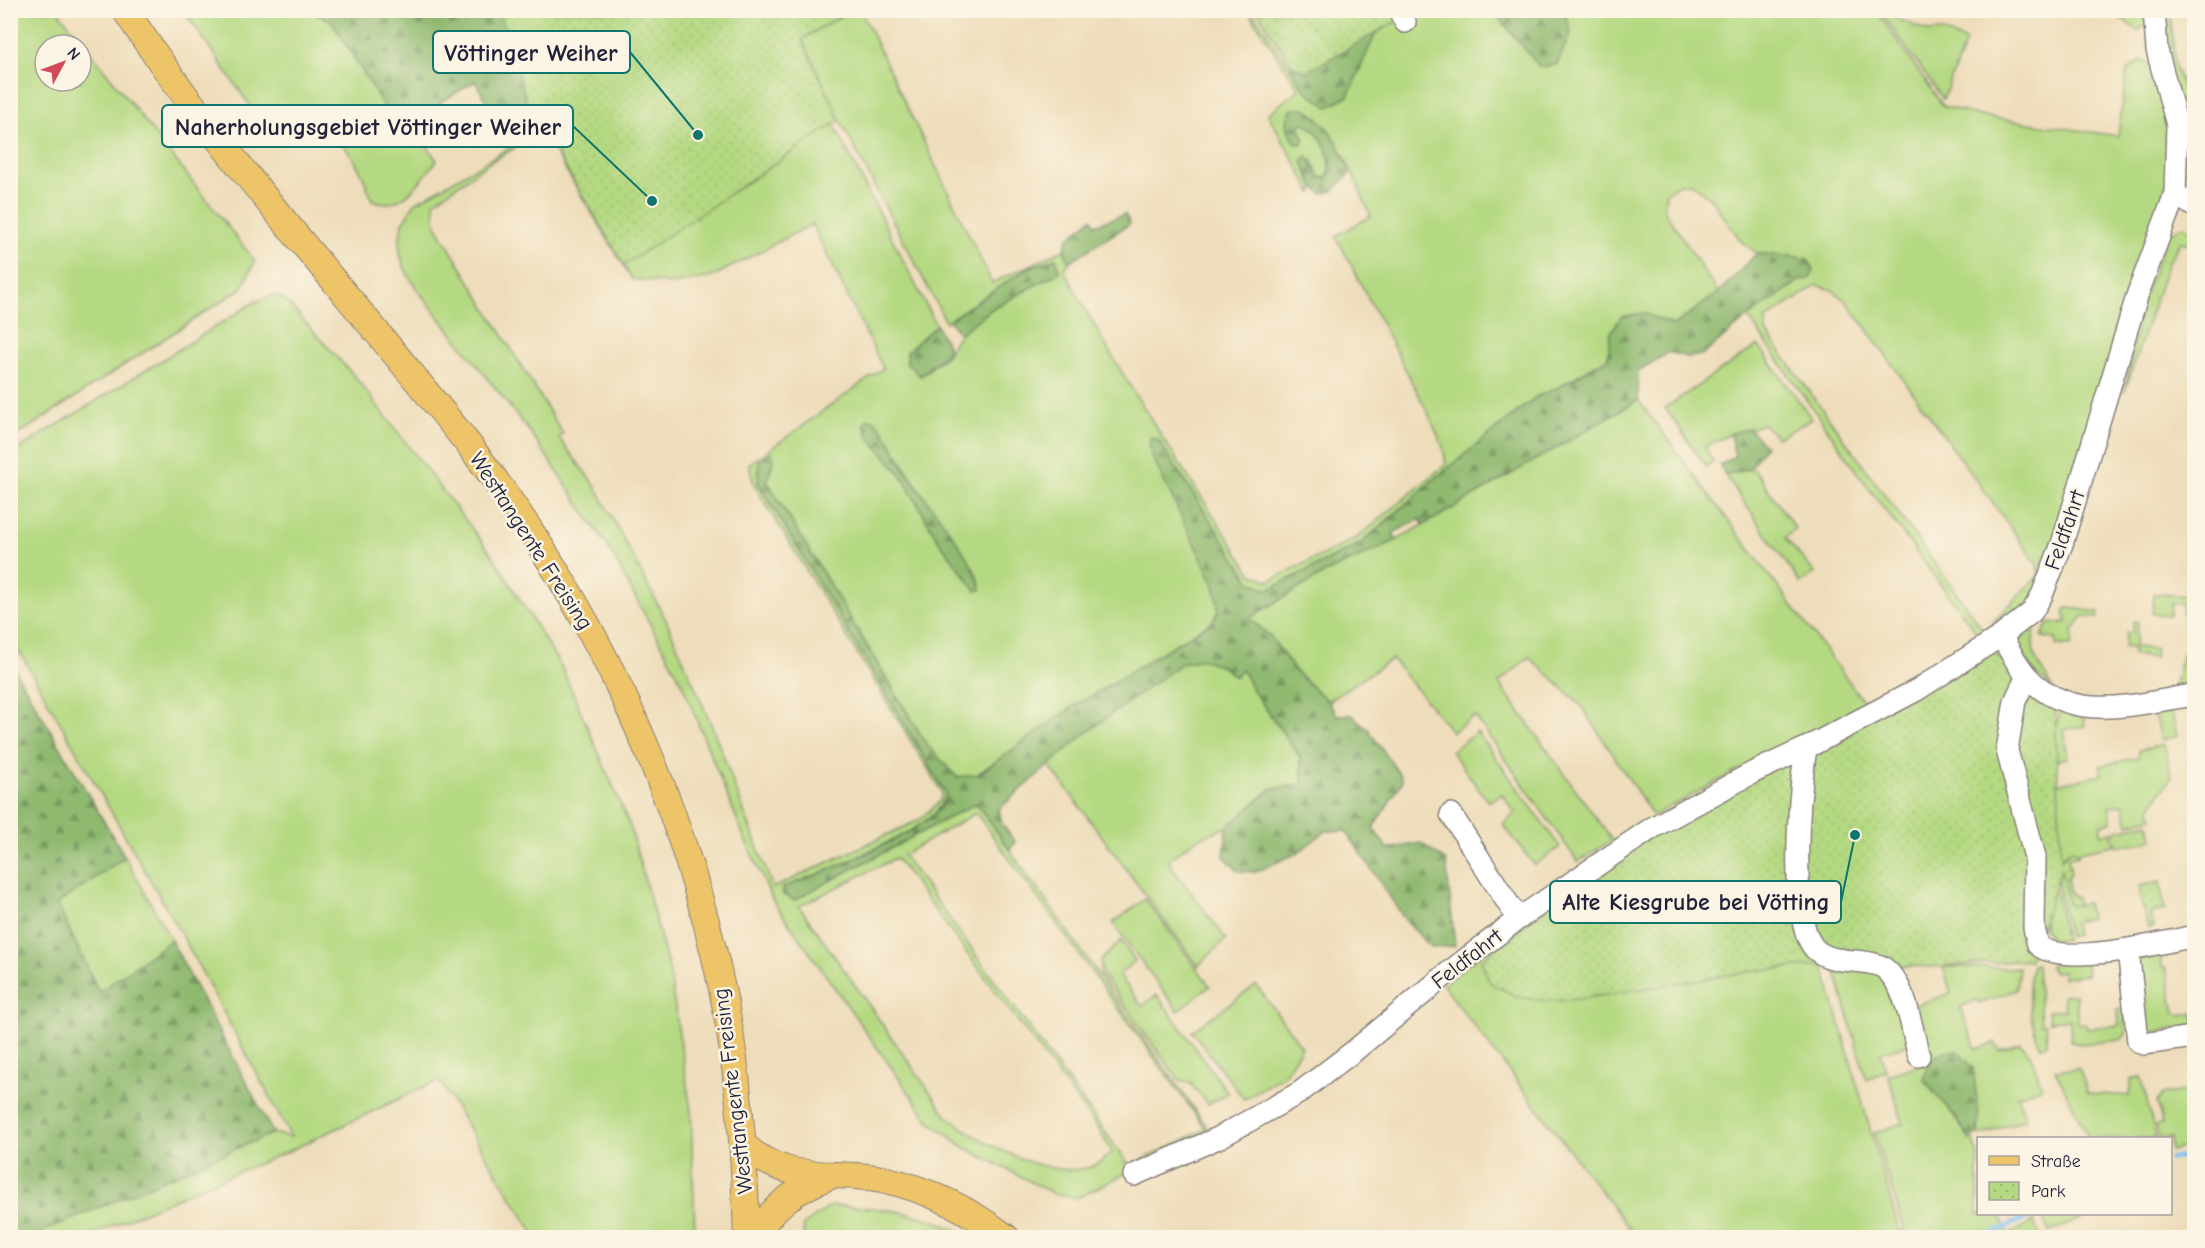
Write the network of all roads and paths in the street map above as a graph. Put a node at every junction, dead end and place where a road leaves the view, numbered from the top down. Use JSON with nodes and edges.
{"nodes":[{"id":1,"x":125,"y":10,"type":"edge"},
{"id":2,"x":2154,"y":10,"type":"edge"},
{"id":3,"x":2175,"y":194,"type":"junction"},
{"id":4,"x":2194,"y":207,"type":"edge"},
{"id":5,"x":2001,"y":636,"type":"junction"},
{"id":6,"x":2027,"y":676,"type":"junction"},
{"id":7,"x":2194,"y":695,"type":"edge"},
{"id":8,"x":1806,"y":748,"type":"junction"},
{"id":9,"x":1451,"y":814,"type":"dead end"},
{"id":10,"x":1518,"y":919,"type":"junction"},
{"id":11,"x":2194,"y":936,"type":"edge"},
{"id":12,"x":2128,"y":949,"type":"junction"},
{"id":13,"x":2194,"y":1037,"type":"edge"},
{"id":14,"x":1919,"y":1056,"type":"dead end"},
{"id":15,"x":742,"y":1144,"type":"junction"},
{"id":16,"x":1134,"y":1175,"type":"dead end"},
{"id":17,"x":830,"y":1176,"type":"junction"},
{"id":18,"x":747,"y":1238,"type":"edge"},
{"id":19,"x":754,"y":1238,"type":"edge"},
{"id":20,"x":1007,"y":1238,"type":"edge"}],
"edges":[{"from":1,"to":15,"type":"main road","name":"Westtangente Freising"},
{"from":2,"to":3,"type":"street","name":"Feldfahrt"},
{"from":3,"to":4,"type":"street"},
{"from":3,"to":5,"type":"street","name":"Feldfahrt"},
{"from":5,"to":6,"type":"street"},
{"from":5,"to":8,"type":"street","name":"Feldfahrt"},
{"from":6,"to":7,"type":"street"},
{"from":6,"to":12,"type":"street"},
{"from":8,"to":10,"type":"street","name":"Feldfahrt"},
{"from":8,"to":14,"type":"street"},
{"from":9,"to":10,"type":"street"},
{"from":10,"to":16,"type":"street","name":"Feldfahrt"},
{"from":11,"to":12,"type":"street"},
{"from":12,"to":13,"type":"street"},
{"from":15,"to":17,"type":"main road"},
{"from":15,"to":18,"type":"main road","name":"Westtangente Freising"},
{"from":17,"to":19,"type":"main road"},
{"from":17,"to":20,"type":"main road"}]}
